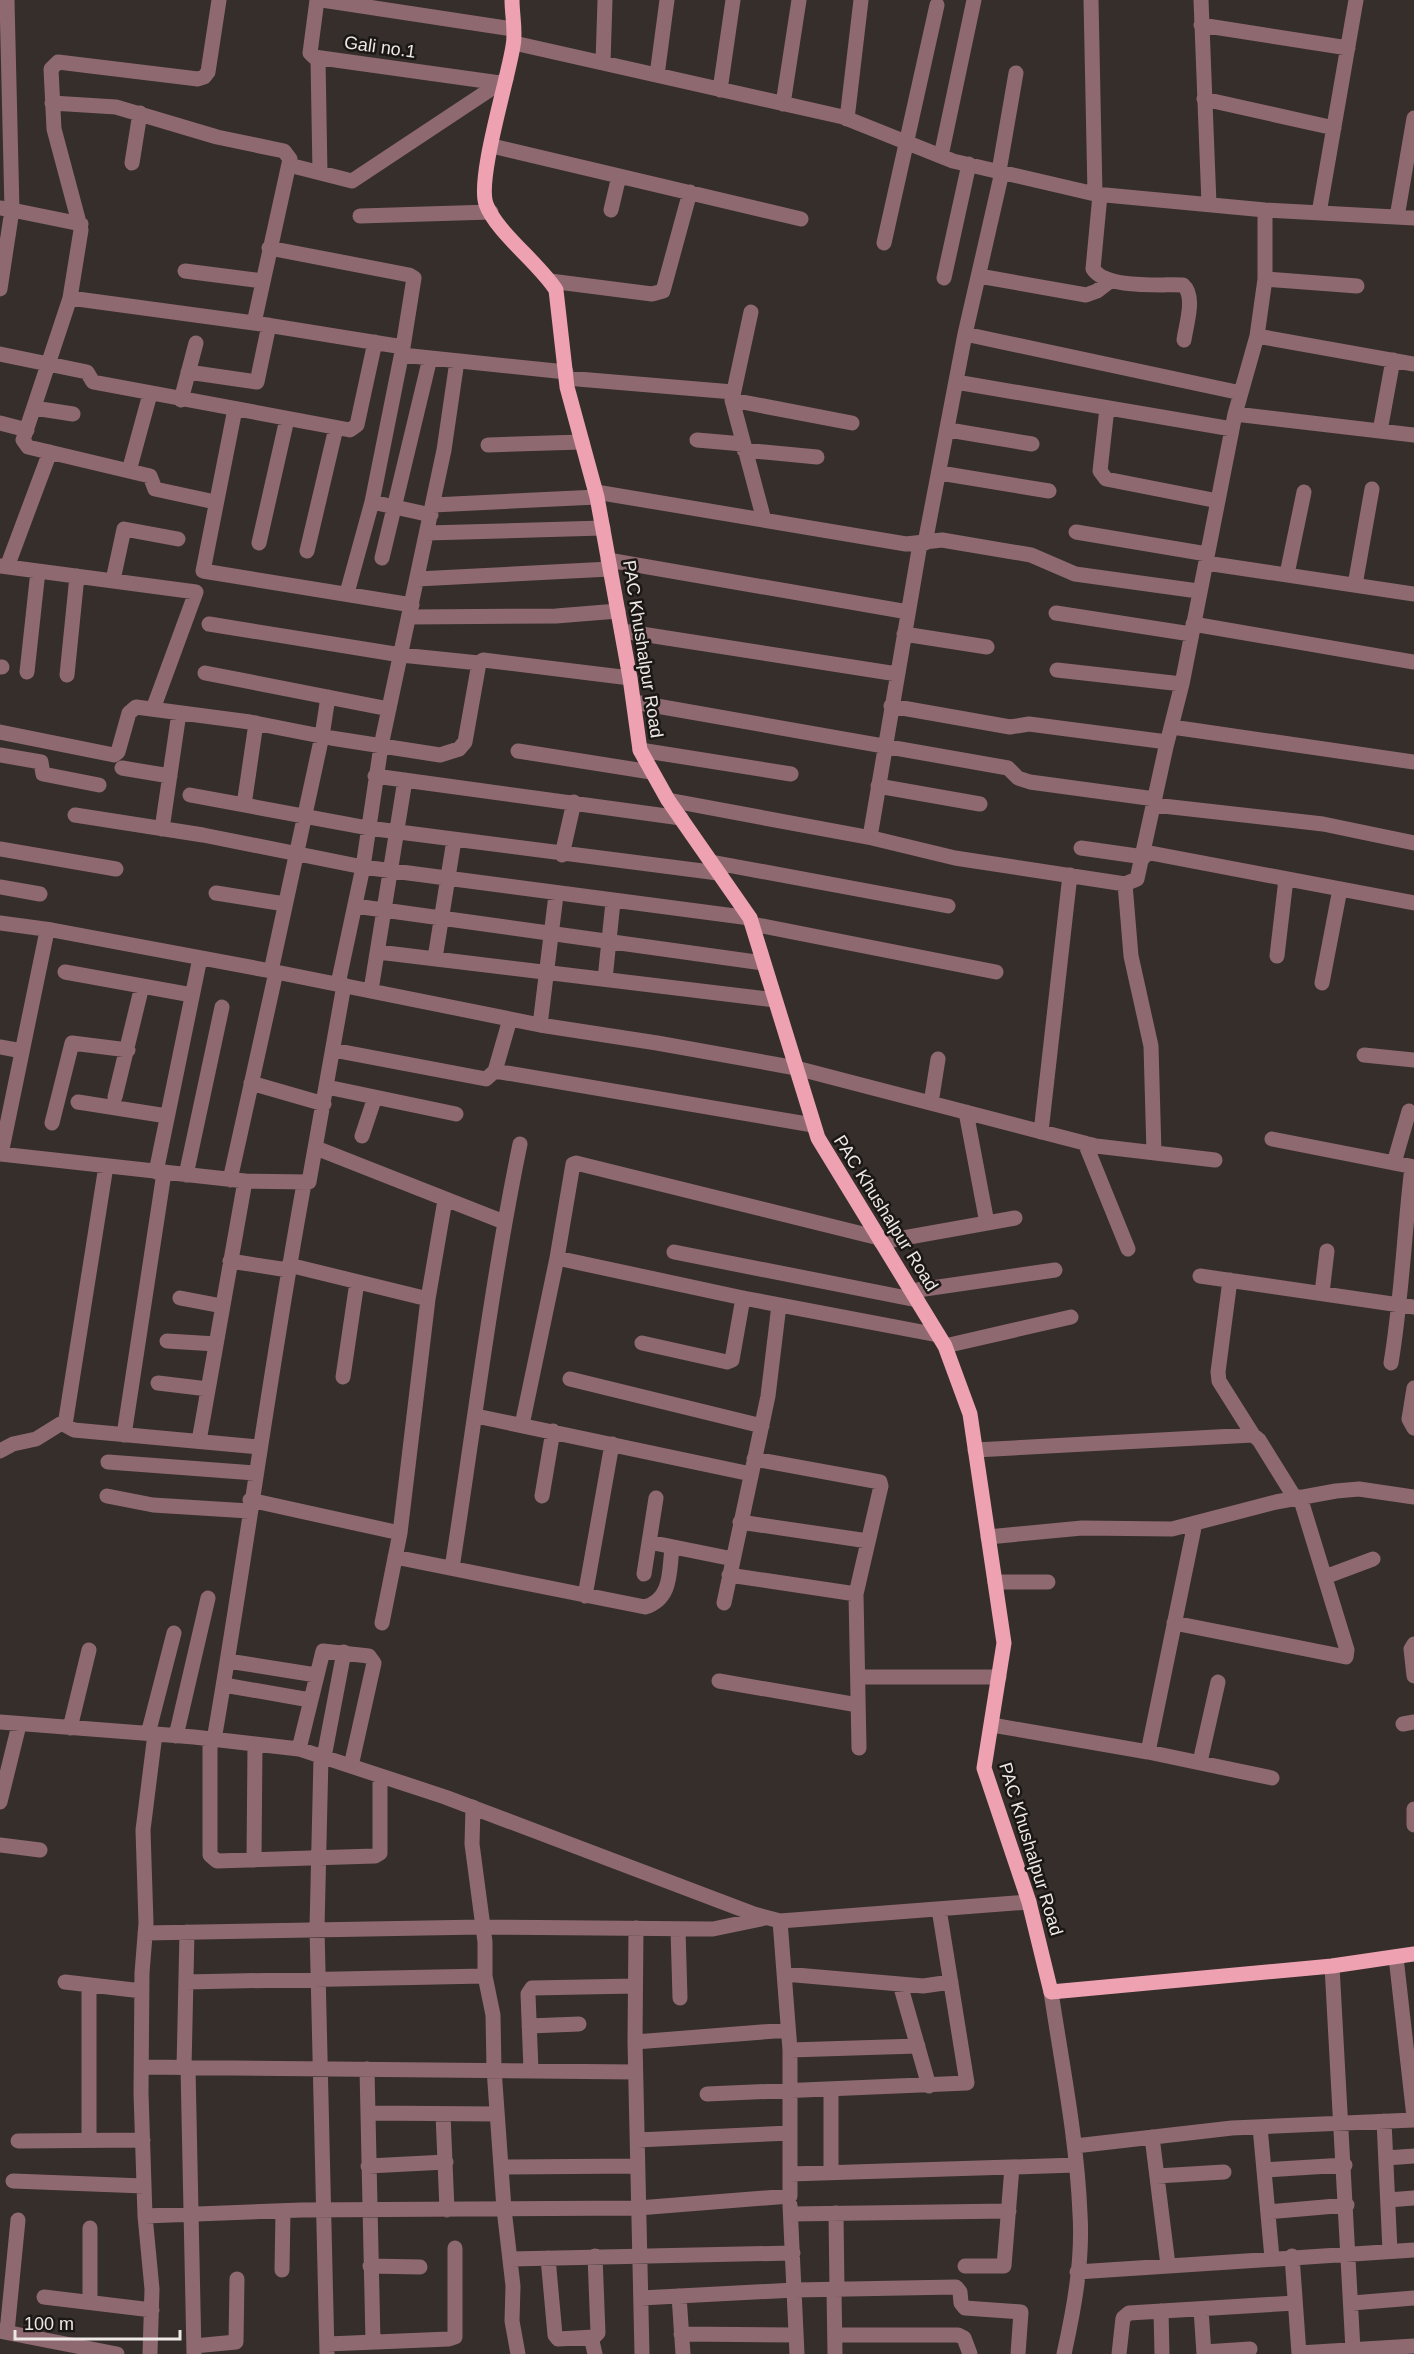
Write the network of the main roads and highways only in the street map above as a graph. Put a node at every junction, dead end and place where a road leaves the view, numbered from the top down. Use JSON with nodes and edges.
{"nodes":[{"id":1,"x":512,"y":0,"type":"edge"},
{"id":2,"x":1414,"y":1954,"type":"edge"}],
"edges":[{"from":1,"to":2,"type":"main road","name":"PAC Khushalpur Road"}]}
